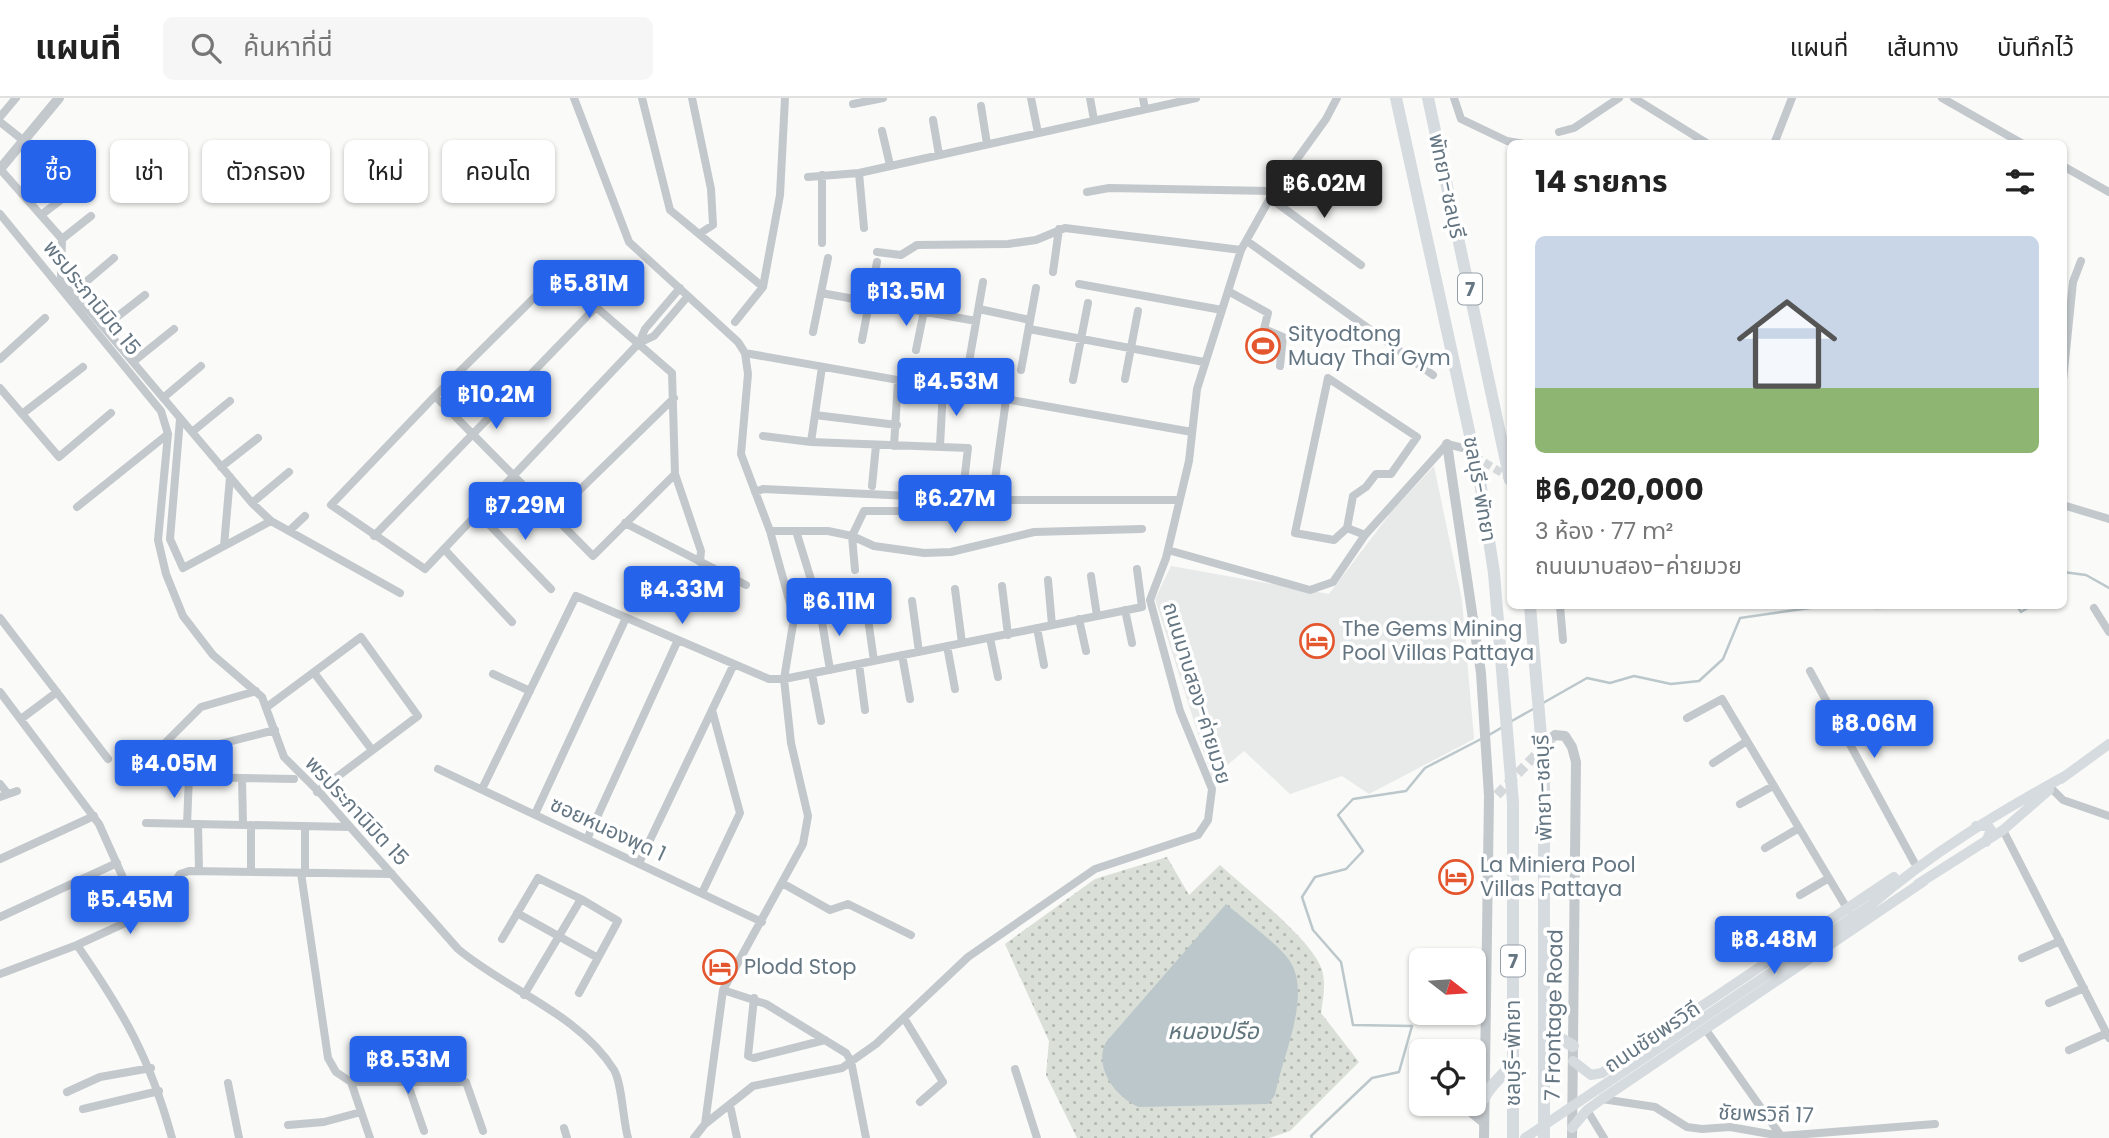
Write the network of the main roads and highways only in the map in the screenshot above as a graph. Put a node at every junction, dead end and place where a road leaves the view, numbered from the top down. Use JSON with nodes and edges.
{"nodes":[{"id":1,"x":1396,"y":98,"type":"edge"},
{"id":2,"x":1428,"y":98,"type":"edge"},
{"id":3,"x":1507,"y":466,"type":"edge"},
{"id":4,"x":1530,"y":609,"type":"edge"},
{"id":5,"x":2109,"y":744,"type":"edge"},
{"id":6,"x":2065,"y":776,"type":"junction"},
{"id":7,"x":1978,"y":825,"type":"junction"},
{"id":8,"x":1986,"y":842,"type":"junction"},
{"id":9,"x":1924,"y":881,"type":"junction"},
{"id":10,"x":1871,"y":905,"type":"junction"},
{"id":11,"x":1545,"y":1013,"type":"junction"},
{"id":12,"x":1573,"y":1046,"type":"road end"},
{"id":13,"x":1513,"y":1062,"type":"junction"},
{"id":14,"x":1573,"y":1062,"type":"road end"},
{"id":15,"x":1602,"y":1073,"type":"junction"},
{"id":16,"x":1486,"y":1093,"type":"edge"},
{"id":17,"x":1602,"y":1100,"type":"junction"},
{"id":18,"x":1572,"y":1133,"type":"edge"},
{"id":19,"x":1513,"y":1138,"type":"edge"},
{"id":20,"x":1525,"y":1138,"type":"edge"},
{"id":21,"x":1544,"y":1138,"type":"edge"}],
"edges":[{"from":1,"to":13,"type":"highway","name":"ชลบุรี-พัทยา","number":"7"},
{"from":2,"to":3,"type":"highway","name":"พัทยา-ชลบุรี","number":"7"},
{"from":4,"to":11,"type":"highway","name":"พัทยา-ชลบุรี","number":"7"},
{"from":5,"to":6,"type":"main road","name":"ถนนชัยพรวิถี"},
{"from":6,"to":7,"type":"main road","name":"ถนนชัยพรวิถี"},
{"from":6,"to":8,"type":"main road","name":"ถนนชัยพรวิถี"},
{"from":7,"to":8,"type":"main road"},
{"from":7,"to":10,"type":"main road","name":"ถนนชัยพรวิถี"},
{"from":7,"to":15,"type":"main road","name":"ถนนชัยพรวิถี"},
{"from":8,"to":9,"type":"main road","name":"ถนนชัยพรวิถี"},
{"from":9,"to":10,"type":"main road","name":"ถนนชัยพรวิถี"},
{"from":9,"to":17,"type":"main road","name":"ถนนชัยพรวิถี"},
{"from":10,"to":20,"type":"main road","name":"ถนนชัยพรวิถี"},
{"from":11,"to":12,"type":"highway"},
{"from":11,"to":21,"type":"highway","name":"พัทยา-ชลบุรี","number":"7"},
{"from":13,"to":16,"type":"highway"},
{"from":13,"to":19,"type":"highway","name":"ชลบุรี-พัทยา","number":"7"},
{"from":14,"to":15,"type":"main road","name":"ถนนชัยพรวิถี"},
{"from":15,"to":17,"type":"main road"},
{"from":17,"to":18,"type":"main road","name":"ถนนชัยพรวิถี"}]}
